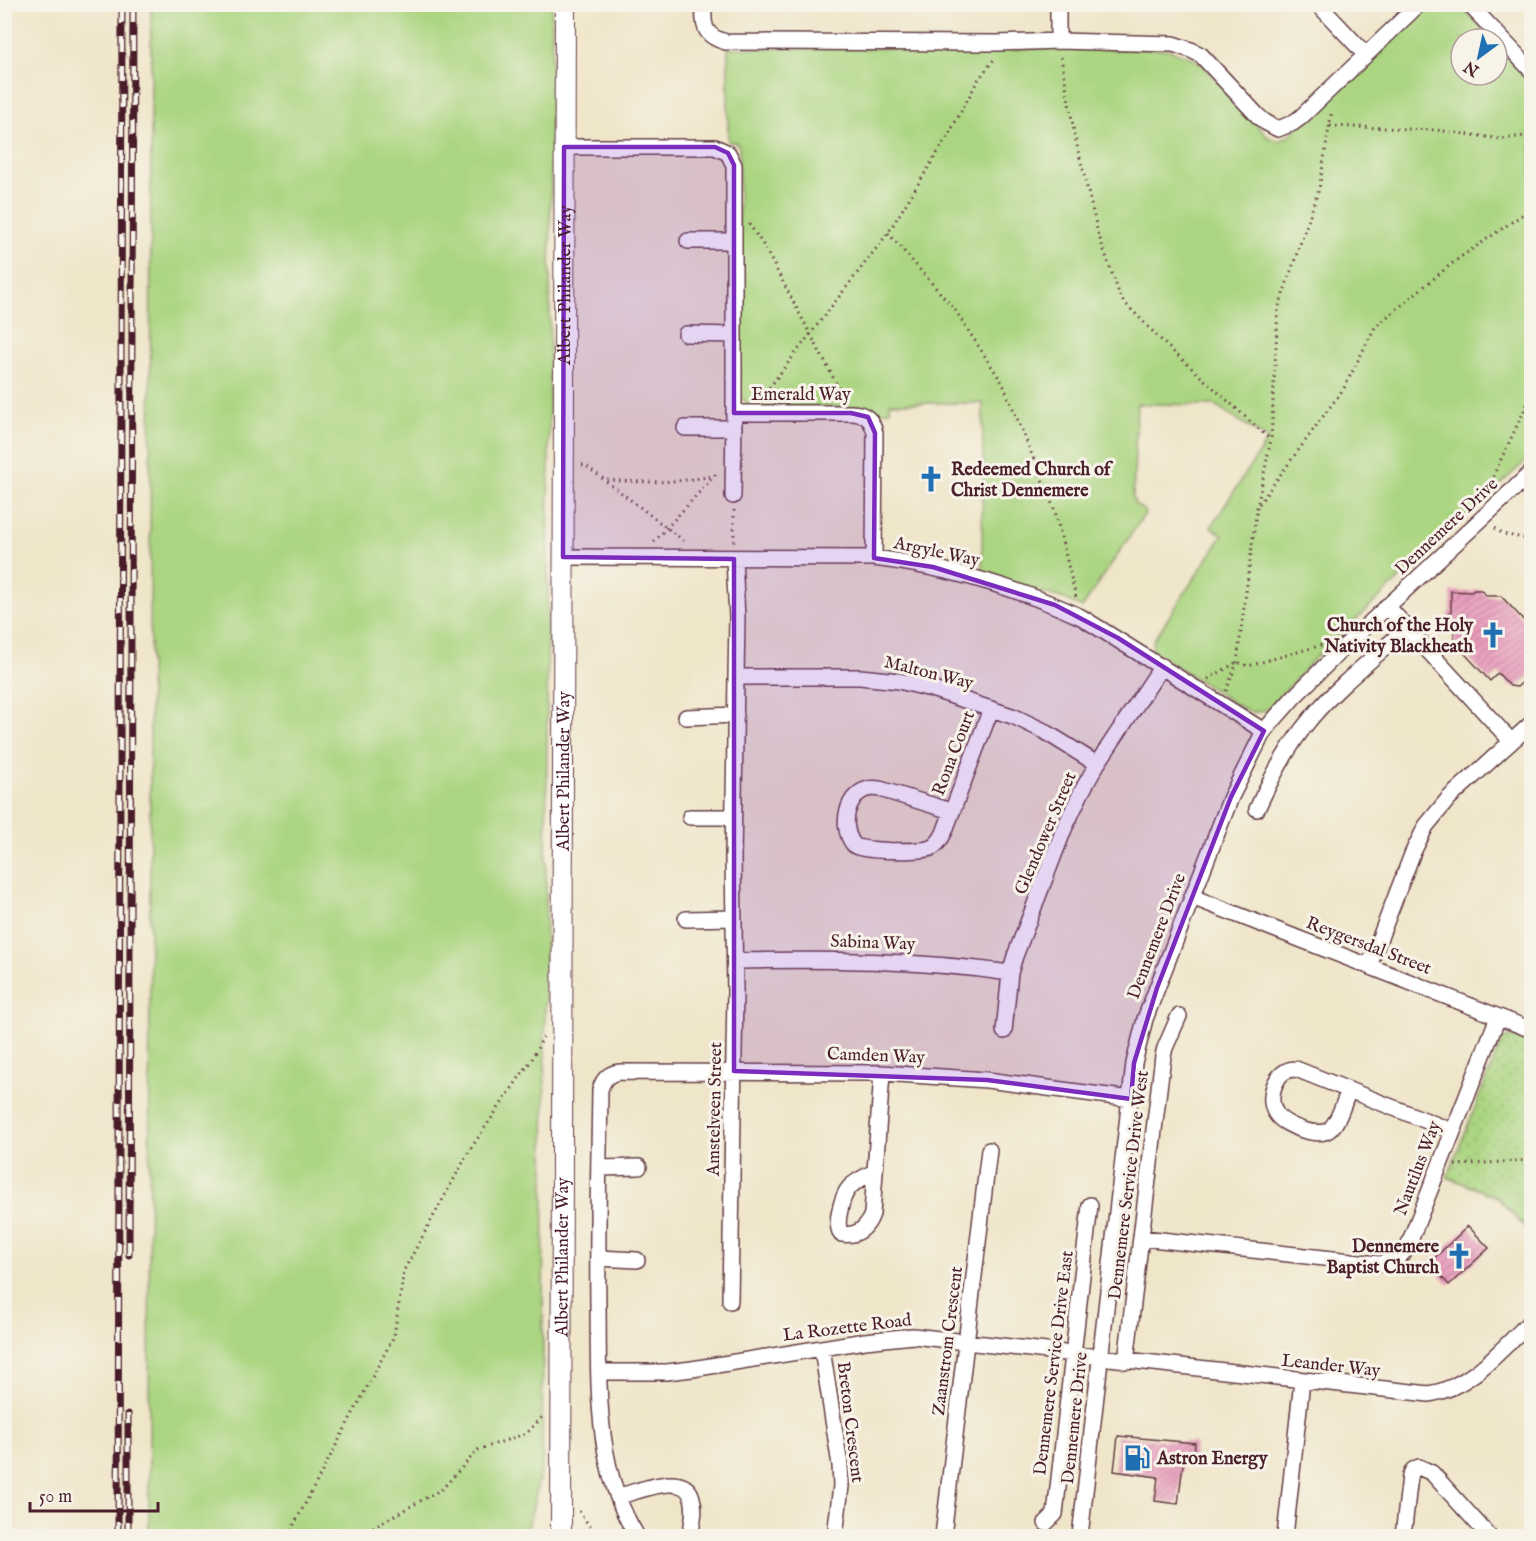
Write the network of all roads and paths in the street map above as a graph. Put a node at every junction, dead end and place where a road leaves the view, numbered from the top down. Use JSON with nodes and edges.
{"nodes":[{"id":1,"x":565,"y":4,"type":"edge"},
{"id":2,"x":704,"y":4,"type":"edge"},
{"id":3,"x":1058,"y":4,"type":"edge"},
{"id":4,"x":1318,"y":4,"type":"edge"},
{"id":5,"x":1419,"y":4,"type":"edge"},
{"id":6,"x":1469,"y":4,"type":"edge"},
{"id":7,"x":1058,"y":41,"type":"junction"},
{"id":8,"x":998,"y":43,"type":"junction"},
{"id":9,"x":1365,"y":54,"type":"junction"},
{"id":10,"x":1532,"y":71,"type":"edge"},
{"id":11,"x":1331,"y":88,"type":"junction"},
{"id":12,"x":1330,"y":126,"type":"junction"},
{"id":13,"x":1532,"y":135,"type":"edge"},
{"id":14,"x":564,"y":147,"type":"junction"},
{"id":15,"x":1532,"y":208,"type":"edge"},
{"id":16,"x":734,"y":211,"type":"junction"},
{"id":17,"x":888,"y":233,"type":"junction"},
{"id":18,"x":687,"y":241,"type":"dead end"},
{"id":19,"x":734,"y":241,"type":"junction"},
{"id":20,"x":811,"y":333,"type":"junction"},
{"id":21,"x":686,"y":334,"type":"dead end"},
{"id":22,"x":734,"y":335,"type":"junction"},
{"id":23,"x":1532,"y":394,"type":"edge"},
{"id":24,"x":758,"y":413,"type":"junction"},
{"id":25,"x":851,"y":413,"type":"junction"},
{"id":26,"x":734,"y":421,"type":"junction"},
{"id":27,"x":685,"y":428,"type":"dead end"},
{"id":28,"x":1271,"y":440,"type":"junction"},
{"id":29,"x":563,"y":465,"type":"junction"},
{"id":30,"x":734,"y":468,"type":"junction"},
{"id":31,"x":1532,"y":472,"type":"edge"},
{"id":32,"x":715,"y":475,"type":"junction"},
{"id":33,"x":605,"y":480,"type":"junction"},
{"id":34,"x":1489,"y":491,"type":"dead end"},
{"id":35,"x":734,"y":496,"type":"joint"},
{"id":36,"x":1257,"y":507,"type":"junction"},
{"id":37,"x":1481,"y":519,"type":"junction"},
{"id":38,"x":668,"y":528,"type":"junction"},
{"id":39,"x":1532,"y":540,"type":"edge"},
{"id":40,"x":563,"y":557,"type":"junction"},
{"id":41,"x":874,"y":558,"type":"junction"},
{"id":42,"x":649,"y":559,"type":"junction"},
{"id":43,"x":693,"y":559,"type":"junction"},
{"id":44,"x":734,"y":559,"type":"junction"},
{"id":45,"x":1388,"y":606,"type":"junction"},
{"id":46,"x":1081,"y":617,"type":"junction"},
{"id":47,"x":1407,"y":628,"type":"junction"},
{"id":48,"x":1345,"y":646,"type":"junction"},
{"id":49,"x":1237,"y":662,"type":"junction"},
{"id":50,"x":1162,"y":666,"type":"junction"},
{"id":51,"x":736,"y":677,"type":"junction"},
{"id":52,"x":1194,"y":687,"type":"junction"},
{"id":53,"x":1221,"y":704,"type":"junction"},
{"id":54,"x":991,"y":709,"type":"junction"},
{"id":55,"x":736,"y":715,"type":"junction"},
{"id":56,"x":686,"y":717,"type":"dead end"},
{"id":57,"x":1532,"y":723,"type":"edge"},
{"id":58,"x":1264,"y":731,"type":"junction"},
{"id":59,"x":1511,"y":741,"type":"junction"},
{"id":60,"x":1096,"y":764,"type":"junction"},
{"id":61,"x":1257,"y":809,"type":"dead end"},
{"id":62,"x":951,"y":811,"type":"junction"},
{"id":63,"x":690,"y":817,"type":"dead end"},
{"id":64,"x":733,"y":817,"type":"junction"},
{"id":65,"x":1192,"y":897,"type":"junction"},
{"id":66,"x":734,"y":918,"type":"junction"},
{"id":67,"x":686,"y":919,"type":"dead end"},
{"id":68,"x":735,"y":961,"type":"junction"},
{"id":69,"x":1369,"y":966,"type":"junction"},
{"id":70,"x":1010,"y":973,"type":"junction"},
{"id":71,"x":1179,"y":1016,"type":"dead end"},
{"id":72,"x":1498,"y":1017,"type":"junction"},
{"id":73,"x":1532,"y":1030,"type":"edge"},
{"id":74,"x":1004,"y":1031,"type":"dead end"},
{"id":75,"x":562,"y":1036,"type":"junction"},
{"id":76,"x":734,"y":1071,"type":"junction"},
{"id":77,"x":882,"y":1073,"type":"junction"},
{"id":78,"x":1349,"y":1090,"type":"junction"},
{"id":79,"x":1131,"y":1099,"type":"junction"},
{"id":80,"x":1452,"y":1131,"type":"junction"},
{"id":81,"x":989,"y":1150,"type":"dead end"},
{"id":82,"x":1441,"y":1160,"type":"junction"},
{"id":83,"x":1532,"y":1160,"type":"edge"},
{"id":84,"x":639,"y":1167,"type":"dead end"},
{"id":85,"x":599,"y":1168,"type":"junction"},
{"id":86,"x":874,"y":1172,"type":"dead end"},
{"id":87,"x":1090,"y":1205,"type":"dead end"},
{"id":88,"x":1143,"y":1238,"type":"junction"},
{"id":89,"x":597,"y":1258,"type":"junction"},
{"id":90,"x":637,"y":1260,"type":"dead end"},
{"id":91,"x":730,"y":1301,"type":"dead end"},
{"id":92,"x":1532,"y":1320,"type":"edge"},
{"id":93,"x":966,"y":1342,"type":"junction"},
{"id":94,"x":822,"y":1349,"type":"junction"},
{"id":95,"x":1074,"y":1354,"type":"junction"},
{"id":96,"x":1101,"y":1358,"type":"junction"},
{"id":97,"x":1126,"y":1361,"type":"junction"},
{"id":98,"x":599,"y":1372,"type":"junction"},
{"id":99,"x":1302,"y":1381,"type":"junction"},
{"id":100,"x":560,"y":1413,"type":"junction"},
{"id":101,"x":619,"y":1496,"type":"junction"},
{"id":102,"x":578,"y":1510,"type":"dead end"},
{"id":103,"x":1046,"y":1523,"type":"dead end"},
{"id":104,"x":1484,"y":1535,"type":"edge"},
{"id":105,"x":288,"y":1536,"type":"edge"},
{"id":106,"x":357,"y":1536,"type":"edge"},
{"id":107,"x":561,"y":1536,"type":"edge"},
{"id":108,"x":596,"y":1536,"type":"edge"},
{"id":109,"x":637,"y":1536,"type":"edge"},
{"id":110,"x":690,"y":1536,"type":"edge"},
{"id":111,"x":835,"y":1536,"type":"edge"},
{"id":112,"x":943,"y":1536,"type":"edge"},
{"id":113,"x":1080,"y":1536,"type":"edge"},
{"id":114,"x":1285,"y":1536,"type":"edge"},
{"id":115,"x":1403,"y":1536,"type":"edge"}],
"edges":[{"from":1,"to":14,"type":"street","name":"Albert Philander Way"},
{"from":2,"to":8,"type":"street"},
{"from":3,"to":7,"type":"street"},
{"from":4,"to":9,"type":"street"},
{"from":5,"to":9,"type":"street"},
{"from":6,"to":10,"type":"street"},
{"from":7,"to":8,"type":"street"},
{"from":7,"to":11,"type":"street"},
{"from":7,"to":28,"type":"path"},
{"from":8,"to":17,"type":"path"},
{"from":9,"to":11,"type":"street"},
{"from":11,"to":12,"type":"path"},
{"from":12,"to":13,"type":"path"},
{"from":12,"to":28,"type":"path"},
{"from":14,"to":16,"type":"street","name":"Emerald Way"},
{"from":14,"to":29,"type":"street","name":"Albert Philander Way"},
{"from":15,"to":36,"type":"path"},
{"from":16,"to":19,"type":"street","name":"Emerald Way"},
{"from":16,"to":20,"type":"path"},
{"from":17,"to":20,"type":"path"},
{"from":17,"to":46,"type":"path"},
{"from":18,"to":19,"type":"street"},
{"from":19,"to":22,"type":"street","name":"Emerald Way"},
{"from":20,"to":24,"type":"path"},
{"from":20,"to":25,"type":"path"},
{"from":21,"to":22,"type":"street"},
{"from":22,"to":26,"type":"street","name":"Emerald Way"},
{"from":23,"to":34,"type":"path"},
{"from":24,"to":25,"type":"street","name":"Emerald Way"},
{"from":24,"to":26,"type":"street","name":"Emerald Way"},
{"from":25,"to":41,"type":"street","name":"Emerald Way"},
{"from":26,"to":27,"type":"street","name":"Emerald Way"},
{"from":26,"to":30,"type":"street","name":"Emerald Way"},
{"from":28,"to":36,"type":"path"},
{"from":29,"to":33,"type":"path"},
{"from":29,"to":40,"type":"street","name":"Albert Philander Way"},
{"from":30,"to":32,"type":"path"},
{"from":30,"to":35,"type":"street","name":"Emerald Way"},
{"from":31,"to":37,"type":"street","name":"Dennemere Drive"},
{"from":32,"to":33,"type":"path"},
{"from":32,"to":38,"type":"path"},
{"from":33,"to":38,"type":"path"},
{"from":35,"to":44,"type":"path"},
{"from":36,"to":49,"type":"path"},
{"from":37,"to":39,"type":"path"},
{"from":37,"to":45,"type":"street","name":"Dennemere Drive"},
{"from":38,"to":42,"type":"path"},
{"from":38,"to":43,"type":"path"},
{"from":40,"to":42,"type":"street","name":"Argyle Way"},
{"from":40,"to":75,"type":"street","name":"Albert Philander Way"},
{"from":41,"to":44,"type":"street","name":"Argyle Way"},
{"from":41,"to":46,"type":"street","name":"Argyle Way"},
{"from":42,"to":43,"type":"street","name":"Argyle Way"},
{"from":43,"to":44,"type":"street","name":"Argyle Way"},
{"from":44,"to":51,"type":"street","name":"Amstelveen Street"},
{"from":45,"to":47,"type":"street"},
{"from":45,"to":48,"type":"street","name":"Dennemere Drive"},
{"from":46,"to":50,"type":"street","name":"Argyle Way"},
{"from":47,"to":59,"type":"street"},
{"from":47,"to":61,"type":"street"},
{"from":48,"to":49,"type":"path"},
{"from":48,"to":58,"type":"street","name":"Dennemere Drive"},
{"from":49,"to":52,"type":"path"},
{"from":49,"to":53,"type":"path"},
{"from":50,"to":52,"type":"street","name":"Argyle Way"},
{"from":50,"to":60,"type":"street","name":"Glendower Street"},
{"from":51,"to":54,"type":"street","name":"Malton Way"},
{"from":51,"to":55,"type":"street","name":"Amstelveen Street"},
{"from":52,"to":53,"type":"street","name":"Argyle Way"},
{"from":53,"to":58,"type":"street","name":"Argyle Way"},
{"from":54,"to":60,"type":"street","name":"Malton Way"},
{"from":54,"to":62,"type":"street","name":"Rona Court"},
{"from":55,"to":56,"type":"street"},
{"from":55,"to":64,"type":"street","name":"Amstelveen Street"},
{"from":57,"to":59,"type":"street"},
{"from":58,"to":65,"type":"street","name":"Dennemere Drive"},
{"from":59,"to":69,"type":"street"},
{"from":60,"to":70,"type":"street","name":"Glendower Street"},
{"from":62,"to":62,"type":"street","name":"Rona Court"},
{"from":63,"to":64,"type":"street"},
{"from":64,"to":66,"type":"street","name":"Amstelveen Street"},
{"from":65,"to":69,"type":"street","name":"Reygersdal Street"},
{"from":65,"to":79,"type":"street","name":"Dennemere Drive"},
{"from":66,"to":67,"type":"street"},
{"from":66,"to":68,"type":"street","name":"Amstelveen Street"},
{"from":68,"to":70,"type":"street","name":"Sabina Way"},
{"from":68,"to":76,"type":"street","name":"Amstelveen Street"},
{"from":69,"to":72,"type":"street","name":"Reygersdal Street"},
{"from":70,"to":74,"type":"street","name":"Glendower Street"},
{"from":71,"to":88,"type":"street","name":"Dennemere Service Drive West"},
{"from":72,"to":73,"type":"street","name":"Reygersdal Street"},
{"from":72,"to":80,"type":"street","name":"Nautilus Way"},
{"from":75,"to":100,"type":"street","name":"Albert Philander Way"},
{"from":75,"to":105,"type":"path"},
{"from":76,"to":77,"type":"street","name":"Camden Way"},
{"from":76,"to":85,"type":"street","name":"Camden Way"},
{"from":76,"to":91,"type":"street","name":"Amstelveen Street"},
{"from":77,"to":79,"type":"street","name":"Camden Way"},
{"from":77,"to":86,"type":"street"},
{"from":78,"to":78,"type":"street"},
{"from":78,"to":80,"type":"street"},
{"from":79,"to":96,"type":"street","name":"Dennemere Drive"},
{"from":80,"to":82,"type":"street","name":"Nautilus Way"},
{"from":81,"to":93,"type":"street","name":"Zaanstrom Crescent"},
{"from":82,"to":83,"type":"path"},
{"from":82,"to":88,"type":"street","name":"Nautilus Way"},
{"from":84,"to":85,"type":"street"},
{"from":85,"to":89,"type":"street"},
{"from":87,"to":95,"type":"street","name":"Dennemere Service Drive East"},
{"from":88,"to":97,"type":"street","name":"Dennemere Service Drive West"},
{"from":89,"to":90,"type":"street"},
{"from":89,"to":98,"type":"street"},
{"from":92,"to":99,"type":"street","name":"Leander Way"},
{"from":93,"to":94,"type":"street","name":"La Rozette Road"},
{"from":93,"to":95,"type":"street","name":"La Rozette Road"},
{"from":93,"to":112,"type":"street","name":"Zaanstrom Crescent"},
{"from":94,"to":98,"type":"street","name":"La Rozette Road"},
{"from":94,"to":111,"type":"street","name":"Breton Crescent"},
{"from":95,"to":96,"type":"street","name":"La Rozette Road"},
{"from":95,"to":103,"type":"street","name":"Dennemere Service Drive East"},
{"from":96,"to":97,"type":"street","name":"Leander Way"},
{"from":96,"to":113,"type":"street","name":"Dennemere Drive"},
{"from":97,"to":99,"type":"street","name":"Leander Way"},
{"from":98,"to":101,"type":"street"},
{"from":99,"to":114,"type":"street"},
{"from":100,"to":106,"type":"path"},
{"from":100,"to":107,"type":"street","name":"Albert Philander Way"},
{"from":101,"to":109,"type":"street"},
{"from":101,"to":110,"type":"street"},
{"from":102,"to":108,"type":"path"},
{"from":104,"to":115,"type":"street"}]}
